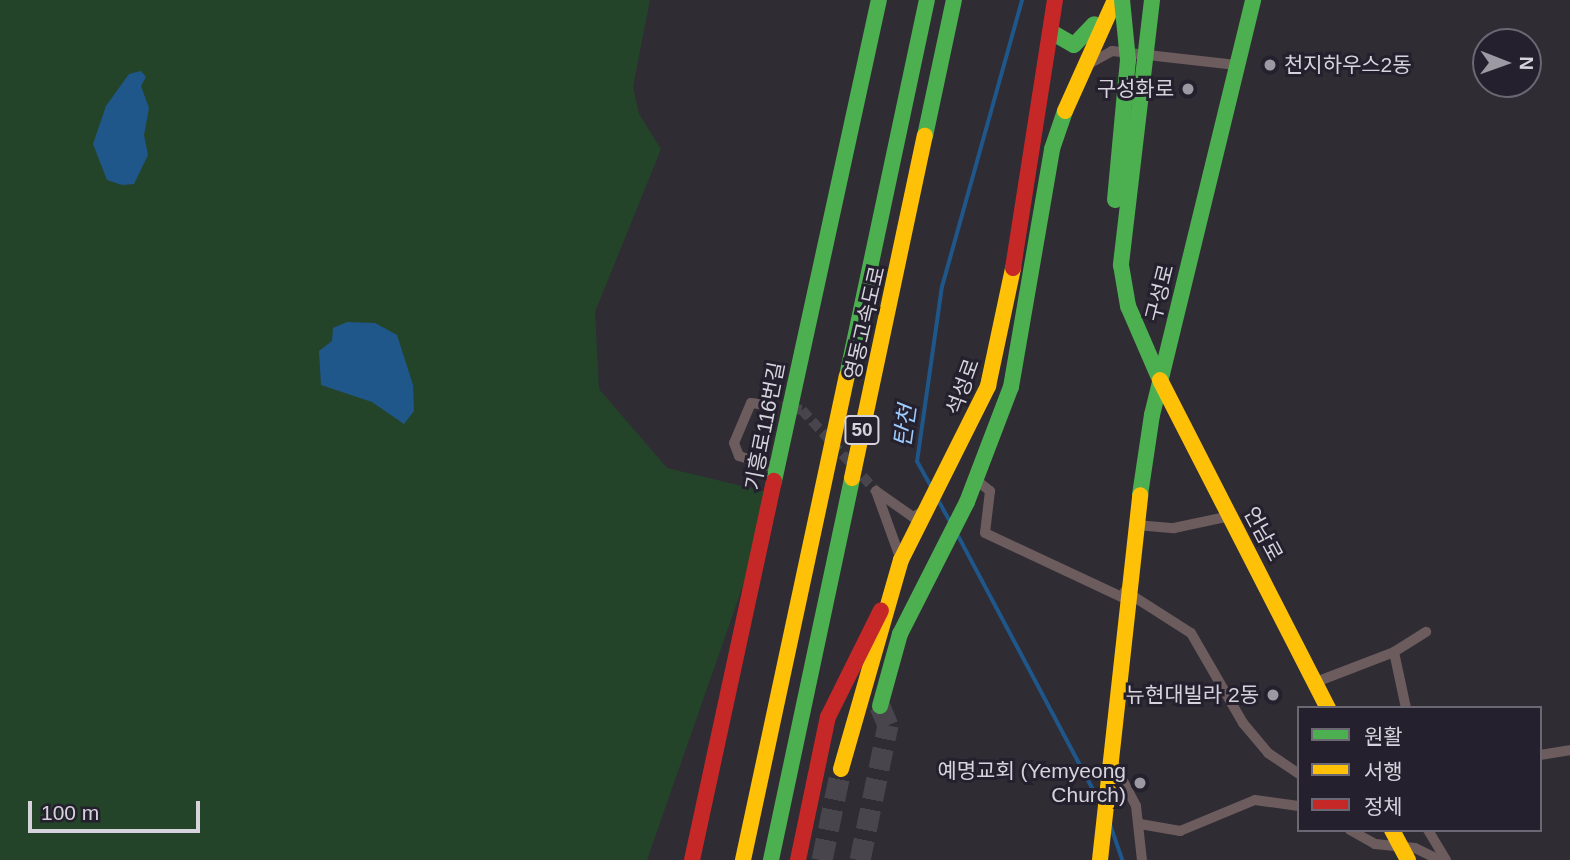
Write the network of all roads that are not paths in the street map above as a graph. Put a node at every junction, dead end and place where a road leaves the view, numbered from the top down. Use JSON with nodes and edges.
{"nodes":[{"id":1,"x":879,"y":0,"type":"edge"},
{"id":2,"x":927,"y":0,"type":"edge"},
{"id":3,"x":954,"y":0,"type":"edge"},
{"id":4,"x":1055,"y":0,"type":"edge"},
{"id":5,"x":1152,"y":0,"type":"edge"},
{"id":6,"x":1253,"y":0,"type":"edge"},
{"id":7,"x":1116,"y":1,"type":"edge"},
{"id":8,"x":1053,"y":33,"type":"junction"},
{"id":9,"x":1147,"y":51,"type":"junction"},
{"id":10,"x":1236,"y":65,"type":"junction"},
{"id":11,"x":1080,"y":69,"type":"junction"},
{"id":12,"x":1160,"y":380,"type":"junction"},
{"id":13,"x":767,"y":405,"type":"tunnel mouth"},
{"id":14,"x":778,"y":469,"type":"junction"},
{"id":15,"x":976,"y":480,"type":"junction"},
{"id":16,"x":922,"y":512,"type":"dead end"},
{"id":17,"x":1230,"y":516,"type":"junction"},
{"id":18,"x":1136,"y":525,"type":"junction"},
{"id":19,"x":905,"y":553,"type":"junction"},
{"id":20,"x":1124,"y":595,"type":"junction"},
{"id":21,"x":887,"y":598,"type":"junction"},
{"id":22,"x":1426,"y":632,"type":"dead end"},
{"id":23,"x":1394,"y":652,"type":"junction"},
{"id":24,"x":1316,"y":682,"type":"junction"},
{"id":25,"x":880,"y":706,"type":"tunnel mouth"},
{"id":26,"x":1327,"y":706,"type":"edge"},
{"id":27,"x":1406,"y":706,"type":"edge"},
{"id":28,"x":1570,"y":750,"type":"edge"},
{"id":29,"x":1109,"y":754,"type":"junction"},
{"id":30,"x":1542,"y":755,"type":"edge"},
{"id":31,"x":841,"y":769,"type":"tunnel mouth"},
{"id":32,"x":1297,"y":773,"type":"edge"},
{"id":33,"x":1297,"y":806,"type":"edge"},
{"id":34,"x":1140,"y":824,"type":"junction"},
{"id":35,"x":1353,"y":832,"type":"edge"},
{"id":36,"x":1393,"y":832,"type":"edge"},
{"id":37,"x":1433,"y":832,"type":"edge"},
{"id":38,"x":1404,"y":853,"type":"edge"},
{"id":39,"x":692,"y":860,"type":"edge"},
{"id":40,"x":743,"y":860,"type":"edge"},
{"id":41,"x":771,"y":860,"type":"edge"},
{"id":42,"x":798,"y":860,"type":"edge"},
{"id":43,"x":1100,"y":860,"type":"edge"},
{"id":44,"x":1142,"y":860,"type":"edge"},
{"id":45,"x":1440,"y":860,"type":"edge"},
{"id":46,"x":1447,"y":860,"type":"edge"}],
"edges":[{"from":1,"to":14,"type":"main road","name":"기흥로116번길"},
{"from":2,"to":40,"type":"main road","name":"영동고속도로","number":"50"},
{"from":3,"to":41,"type":"main road","name":"영동고속도로","number":"50"},
{"from":4,"to":8,"type":"main road","name":"석성로"},
{"from":5,"to":9,"type":"main road"},
{"from":6,"to":10,"type":"main road","name":"구성로"},
{"from":7,"to":8,"type":"main road"},
{"from":7,"to":11,"type":"main road","name":"석성로"},
{"from":7,"to":12,"type":"main road","bridge":true},
{"from":8,"to":19,"type":"main road","name":"석성로"},
{"from":9,"to":10,"type":"street"},
{"from":9,"to":11,"type":"street"},
{"from":9,"to":12,"type":"main road"},
{"from":10,"to":12,"type":"main road","name":"구성로"},
{"from":11,"to":15,"type":"main road","name":"석성로"},
{"from":12,"to":17,"type":"main road","name":"언남로"},
{"from":12,"to":18,"type":"main road","name":"구성로"},
{"from":13,"to":14,"type":"street"},
{"from":14,"to":39,"type":"main road","name":"기흥로116번길"},
{"from":15,"to":20,"type":"street"},
{"from":15,"to":25,"type":"main road","name":"석성로"},
{"from":16,"to":19,"type":"street"},
{"from":17,"to":18,"type":"street"},
{"from":17,"to":24,"type":"main road","name":"언남로"},
{"from":18,"to":20,"type":"main road","name":"구성로"},
{"from":19,"to":21,"type":"main road","name":"석성로"},
{"from":20,"to":29,"type":"main road","name":"구성로"},
{"from":20,"to":32,"type":"street"},
{"from":21,"to":31,"type":"main road","name":"석성로"},
{"from":21,"to":42,"type":"main road"},
{"from":22,"to":23,"type":"street"},
{"from":23,"to":24,"type":"street"},
{"from":23,"to":27,"type":"street"},
{"from":24,"to":26,"type":"main road","name":"언남로"},
{"from":28,"to":30,"type":"street"},
{"from":29,"to":34,"type":"street"},
{"from":29,"to":43,"type":"main road","name":"구성로"},
{"from":33,"to":34,"type":"street"},
{"from":34,"to":44,"type":"street"},
{"from":35,"to":38,"type":"street"},
{"from":36,"to":38,"type":"main road"},
{"from":37,"to":46,"type":"street"},
{"from":38,"to":45,"type":"street"}]}
